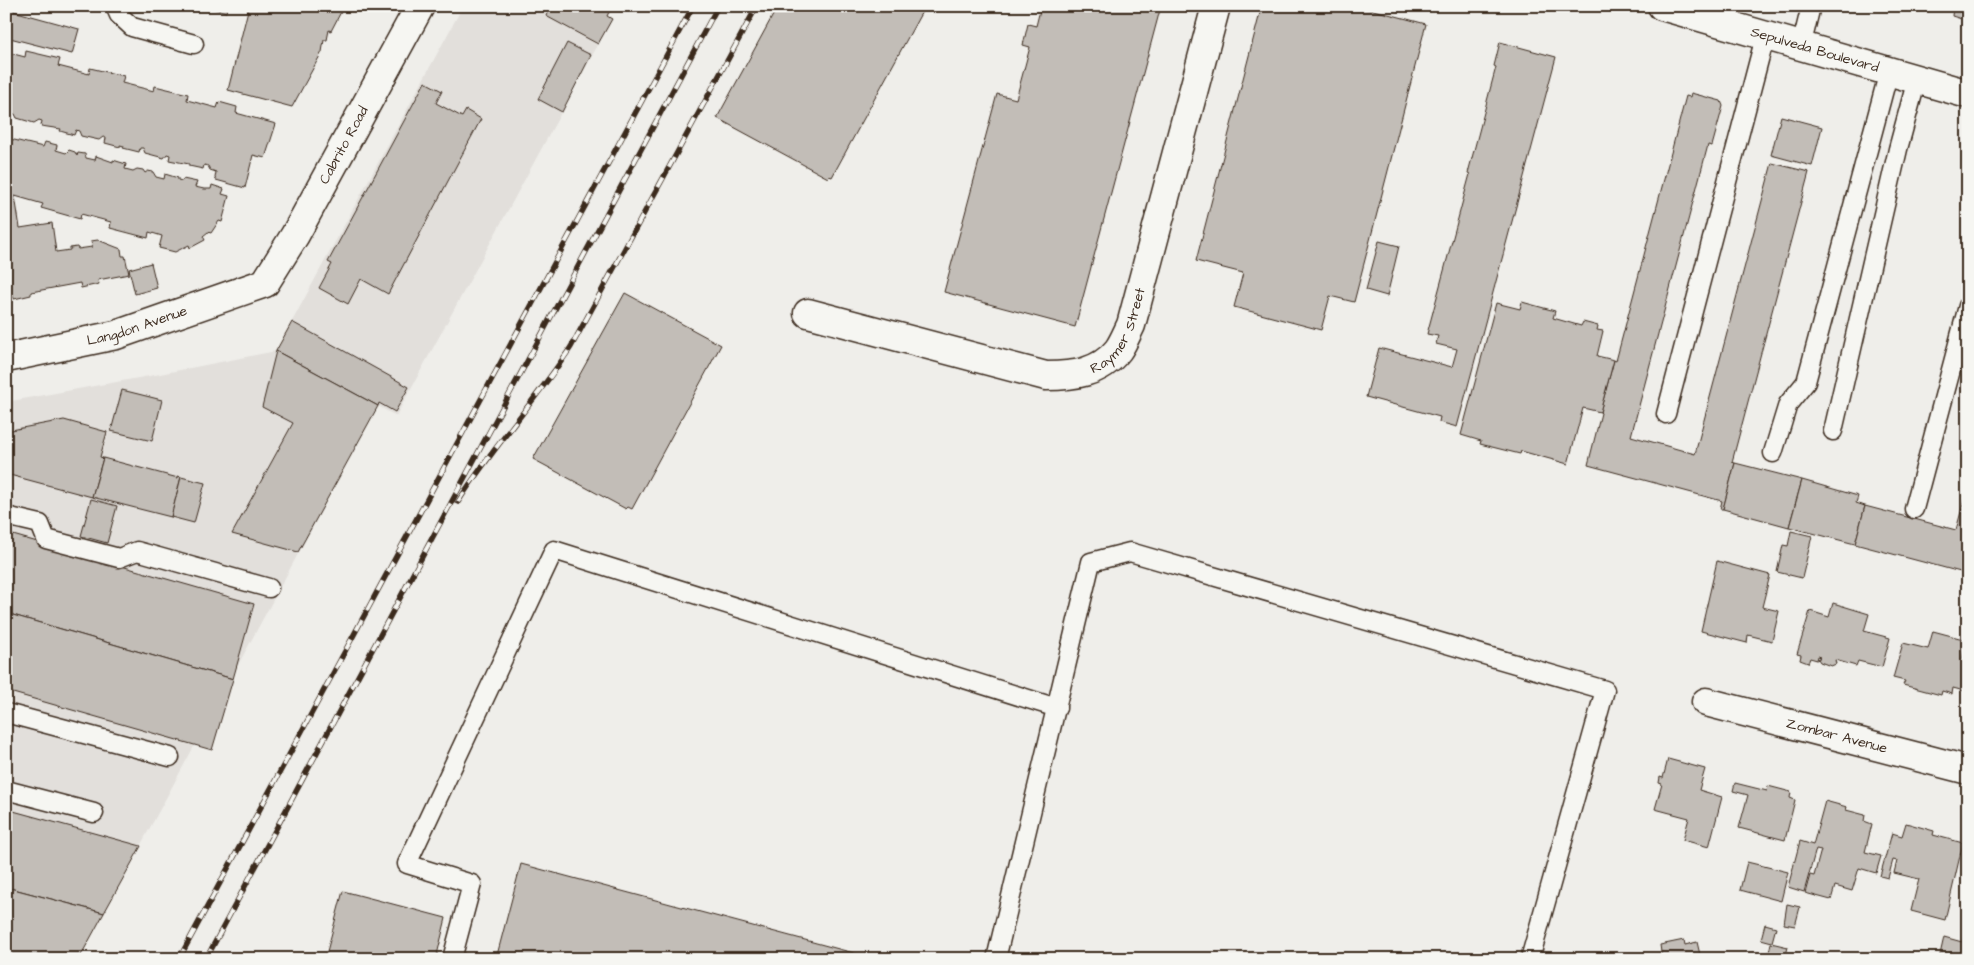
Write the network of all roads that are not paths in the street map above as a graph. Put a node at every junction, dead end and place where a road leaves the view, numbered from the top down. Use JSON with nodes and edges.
{"nodes":[{"id":1,"x":115,"y":6,"type":"edge"},
{"id":2,"x":420,"y":6,"type":"edge"},
{"id":3,"x":1216,"y":6,"type":"edge"},
{"id":4,"x":1662,"y":6,"type":"edge"},
{"id":5,"x":1811,"y":6,"type":"edge"},
{"id":6,"x":1766,"y":37,"type":"junction"},
{"id":7,"x":194,"y":44,"type":"dead end"},
{"id":8,"x":1801,"y":47,"type":"junction"},
{"id":9,"x":1889,"y":71,"type":"junction"},
{"id":10,"x":1917,"y":79,"type":"junction"},
{"id":11,"x":1968,"y":94,"type":"edge"},
{"id":12,"x":265,"y":283,"type":"joint"},
{"id":13,"x":1968,"y":306,"type":"edge"},
{"id":14,"x":808,"y":313,"type":"dead end"},
{"id":15,"x":6,"y":358,"type":"edge"},
{"id":16,"x":1666,"y":414,"type":"dead end"},
{"id":17,"x":1834,"y":431,"type":"dead end"},
{"id":18,"x":1773,"y":453,"type":"dead end"},
{"id":19,"x":1914,"y":509,"type":"dead end"},
{"id":20,"x":6,"y":516,"type":"edge"},
{"id":21,"x":269,"y":588,"type":"dead end"},
{"id":22,"x":1706,"y":702,"type":"dead end"},
{"id":23,"x":1057,"y":708,"type":"junction"},
{"id":24,"x":6,"y":713,"type":"edge"},
{"id":25,"x":170,"y":757,"type":"dead end"},
{"id":26,"x":1968,"y":770,"type":"edge"},
{"id":27,"x":6,"y":790,"type":"edge"},
{"id":28,"x":94,"y":813,"type":"dead end"},
{"id":29,"x":452,"y":959,"type":"edge"},
{"id":30,"x":996,"y":959,"type":"edge"},
{"id":31,"x":1530,"y":959,"type":"edge"}],
"edges":[{"from":1,"to":7,"type":"lane"},
{"from":2,"to":12,"type":"street","name":"Cabrito Road"},
{"from":3,"to":14,"type":"street","name":"Raymer Street"},
{"from":4,"to":6,"type":"street","name":"Sepulveda Boulevard"},
{"from":5,"to":8,"type":"lane"},
{"from":6,"to":8,"type":"street","name":"Sepulveda Boulevard"},
{"from":6,"to":16,"type":"lane"},
{"from":8,"to":9,"type":"street","name":"Sepulveda Boulevard"},
{"from":9,"to":10,"type":"street","name":"Sepulveda Boulevard"},
{"from":9,"to":18,"type":"lane"},
{"from":10,"to":11,"type":"street","name":"Sepulveda Boulevard"},
{"from":10,"to":17,"type":"lane"},
{"from":12,"to":15,"type":"street","name":"Langdon Avenue"},
{"from":13,"to":19,"type":"lane"},
{"from":20,"to":21,"type":"lane"},
{"from":22,"to":26,"type":"street","name":"Zombar Avenue"},
{"from":23,"to":29,"type":"lane"},
{"from":23,"to":30,"type":"lane"},
{"from":23,"to":31,"type":"lane"},
{"from":24,"to":25,"type":"lane"},
{"from":27,"to":28,"type":"lane"}]}
